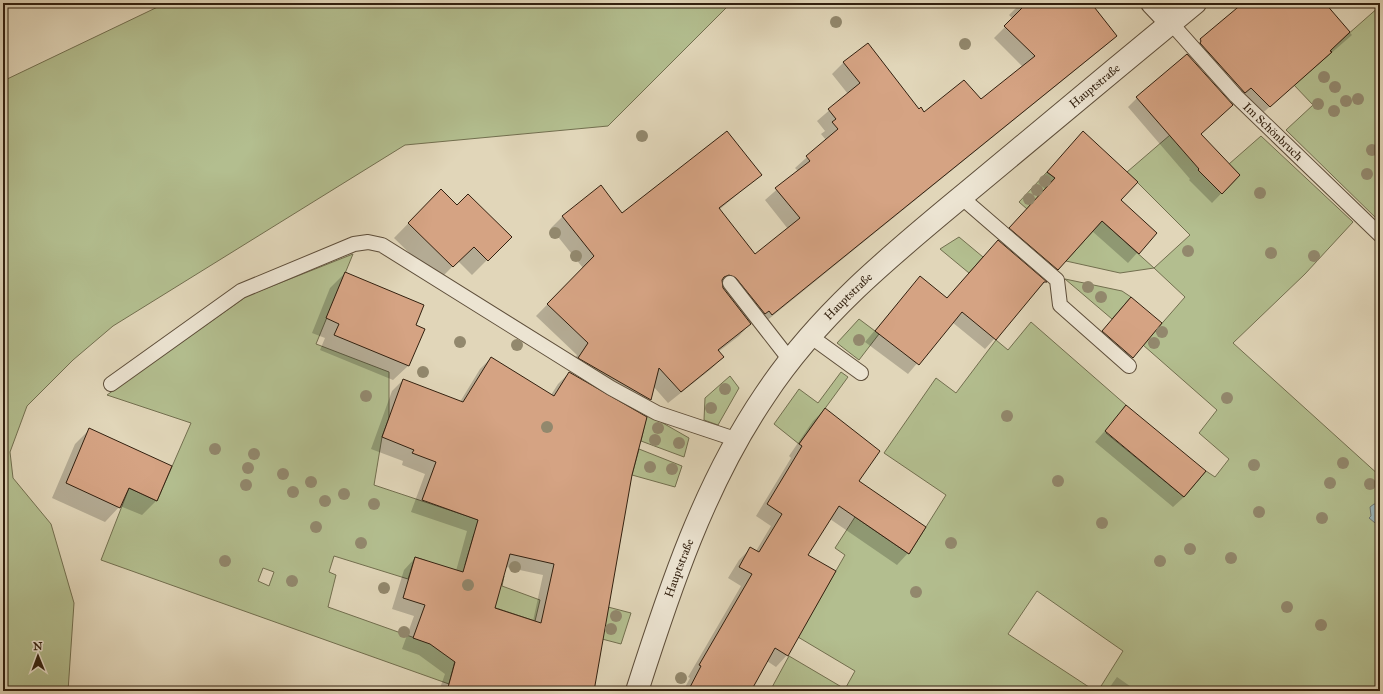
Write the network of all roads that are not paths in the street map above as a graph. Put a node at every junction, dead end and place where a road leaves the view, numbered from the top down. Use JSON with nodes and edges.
{"nodes":[{"id":1,"x":1152,"y":3,"type":"edge"},
{"id":2,"x":1195,"y":3,"type":"edge"},
{"id":3,"x":1170,"y":23,"type":"junction"},
{"id":4,"x":961,"y":197,"type":"junction"},
{"id":5,"x":1380,"y":235,"type":"edge"},
{"id":6,"x":730,"y":283,"type":"dead end"},
{"id":7,"x":810,"y":336,"type":"junction"},
{"id":8,"x":790,"y":360,"type":"junction"},
{"id":9,"x":1129,"y":366,"type":"dead end"},
{"id":10,"x":861,"y":372,"type":"dead end"},
{"id":11,"x":111,"y":384,"type":"dead end"},
{"id":12,"x":738,"y":440,"type":"junction"},
{"id":13,"x":637,"y":691,"type":"edge"}],
"edges":[{"from":1,"to":3,"type":"street"},
{"from":2,"to":3,"type":"street","name":"Hauptstraße"},
{"from":3,"to":4,"type":"street","name":"Hauptstraße"},
{"from":3,"to":5,"type":"lane","name":"Im Schönbruch"},
{"from":4,"to":7,"type":"street","name":"Hauptstraße"},
{"from":4,"to":9,"type":"lane"},
{"from":6,"to":8,"type":"lane"},
{"from":7,"to":8,"type":"street","name":"Hauptstraße"},
{"from":7,"to":10,"type":"lane"},
{"from":8,"to":12,"type":"street","name":"Hauptstraße"},
{"from":11,"to":12,"type":"lane"},
{"from":12,"to":13,"type":"street","name":"Hauptstraße"}]}
